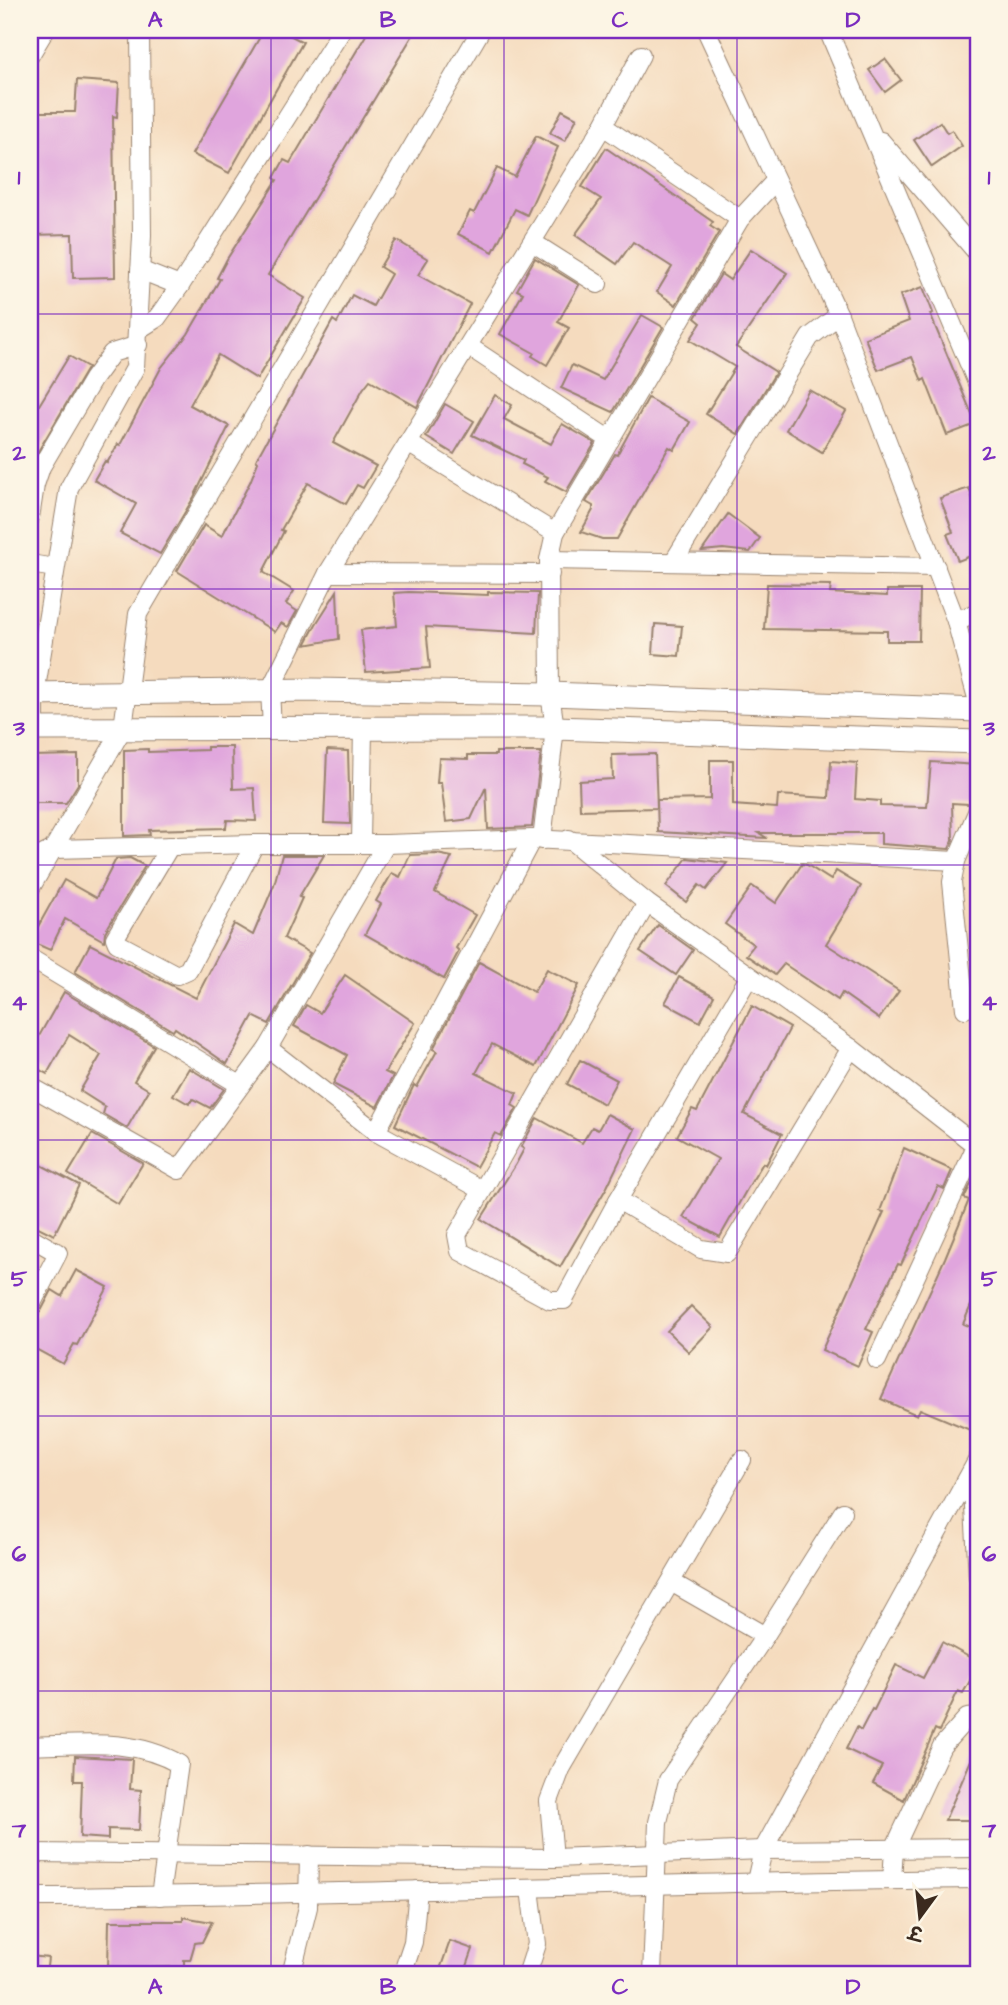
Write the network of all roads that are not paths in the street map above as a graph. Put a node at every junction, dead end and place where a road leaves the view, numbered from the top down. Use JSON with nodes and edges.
{"nodes":[{"id":1,"x":45,"y":30,"type":"edge"},
{"id":2,"x":140,"y":30,"type":"edge"},
{"id":3,"x":342,"y":30,"type":"edge"},
{"id":4,"x":481,"y":30,"type":"edge"},
{"id":5,"x":706,"y":30,"type":"edge"},
{"id":6,"x":828,"y":30,"type":"edge"},
{"id":7,"x":30,"y":55,"type":"edge"},
{"id":8,"x":641,"y":55,"type":"dead end"},
{"id":9,"x":603,"y":126,"type":"junction"},
{"id":10,"x":870,"y":128,"type":"junction"},
{"id":11,"x":775,"y":181,"type":"junction"},
{"id":12,"x":740,"y":219,"type":"junction"},
{"id":13,"x":532,"y":242,"type":"junction"},
{"id":14,"x":978,"y":254,"type":"edge"},
{"id":15,"x":140,"y":270,"type":"junction"},
{"id":16,"x":598,"y":284,"type":"dead end"},
{"id":17,"x":180,"y":286,"type":"junction"},
{"id":18,"x":839,"y":315,"type":"junction"},
{"id":19,"x":138,"y":337,"type":"junction"},
{"id":20,"x":468,"y":346,"type":"junction"},
{"id":21,"x":978,"y":385,"type":"edge"},
{"id":22,"x":610,"y":440,"type":"junction"},
{"id":23,"x":408,"y":443,"type":"junction"},
{"id":24,"x":30,"y":518,"type":"edge"},
{"id":25,"x":555,"y":533,"type":"junction"},
{"id":26,"x":674,"y":561,"type":"junction"},
{"id":27,"x":30,"y":564,"type":"edge"},
{"id":28,"x":549,"y":567,"type":"junction"},
{"id":29,"x":936,"y":567,"type":"junction"},
{"id":30,"x":55,"y":568,"type":"junction"},
{"id":31,"x":328,"y":573,"type":"junction"},
{"id":32,"x":978,"y":612,"type":"edge"},
{"id":33,"x":956,"y":621,"type":"junction"},
{"id":34,"x":270,"y":690,"type":"junction"},
{"id":35,"x":128,"y":691,"type":"junction"},
{"id":36,"x":32,"y":694,"type":"edge"},
{"id":37,"x":550,"y":694,"type":"junction"},
{"id":38,"x":978,"y":702,"type":"edge"},
{"id":39,"x":978,"y":710,"type":"edge"},
{"id":40,"x":123,"y":728,"type":"junction"},
{"id":41,"x":272,"y":728,"type":"junction"},
{"id":42,"x":363,"y":728,"type":"junction"},
{"id":43,"x":555,"y":728,"type":"junction"},
{"id":44,"x":33,"y":729,"type":"edge"},
{"id":45,"x":978,"y":743,"type":"edge"},
{"id":46,"x":978,"y":810,"type":"edge"},
{"id":47,"x":537,"y":839,"type":"junction"},
{"id":48,"x":569,"y":839,"type":"junction"},
{"id":49,"x":361,"y":843,"type":"junction"},
{"id":50,"x":255,"y":844,"type":"junction"},
{"id":51,"x":386,"y":844,"type":"junction"},
{"id":52,"x":170,"y":846,"type":"junction"},
{"id":53,"x":54,"y":849,"type":"junction"},
{"id":54,"x":30,"y":861,"type":"edge"},
{"id":55,"x":956,"y":861,"type":"junction"},
{"id":56,"x":30,"y":889,"type":"edge"},
{"id":57,"x":647,"y":903,"type":"junction"},
{"id":58,"x":30,"y":958,"type":"edge"},
{"id":59,"x":749,"y":978,"type":"junction"},
{"id":60,"x":965,"y":1009,"type":"dead end"},
{"id":61,"x":268,"y":1048,"type":"junction"},
{"id":62,"x":851,"y":1048,"type":"junction"},
{"id":63,"x":240,"y":1085,"type":"junction"},
{"id":64,"x":30,"y":1086,"type":"edge"},
{"id":65,"x":376,"y":1132,"type":"junction"},
{"id":66,"x":977,"y":1147,"type":"edge"},
{"id":67,"x":482,"y":1190,"type":"junction"},
{"id":68,"x":618,"y":1200,"type":"junction"},
{"id":69,"x":30,"y":1237,"type":"edge"},
{"id":70,"x":30,"y":1307,"type":"edge"},
{"id":71,"x":877,"y":1360,"type":"dead end"},
{"id":72,"x":742,"y":1460,"type":"dead end"},
{"id":73,"x":975,"y":1465,"type":"edge"},
{"id":74,"x":843,"y":1512,"type":"dead end"},
{"id":75,"x":978,"y":1577,"type":"edge"},
{"id":76,"x":671,"y":1582,"type":"junction"},
{"id":77,"x":765,"y":1636,"type":"junction"},
{"id":78,"x":978,"y":1717,"type":"edge"},
{"id":79,"x":30,"y":1746,"type":"edge"},
{"id":80,"x":978,"y":1848,"type":"edge"},
{"id":81,"x":894,"y":1849,"type":"junction"},
{"id":82,"x":763,"y":1850,"type":"junction"},
{"id":83,"x":30,"y":1853,"type":"edge"},
{"id":84,"x":167,"y":1853,"type":"junction"},
{"id":85,"x":309,"y":1855,"type":"junction"},
{"id":86,"x":656,"y":1855,"type":"junction"},
{"id":87,"x":554,"y":1858,"type":"junction"},
{"id":88,"x":978,"y":1878,"type":"edge"},
{"id":89,"x":892,"y":1880,"type":"junction"},
{"id":90,"x":757,"y":1881,"type":"junction"},
{"id":91,"x":654,"y":1886,"type":"junction"},
{"id":92,"x":530,"y":1889,"type":"junction"},
{"id":93,"x":418,"y":1890,"type":"junction"},
{"id":94,"x":309,"y":1895,"type":"junction"},
{"id":95,"x":160,"y":1896,"type":"junction"},
{"id":96,"x":30,"y":1897,"type":"edge"},
{"id":97,"x":291,"y":1975,"type":"edge"},
{"id":98,"x":402,"y":1975,"type":"edge"},
{"id":99,"x":527,"y":1975,"type":"edge"},
{"id":100,"x":652,"y":1975,"type":"edge"}],
"edges":[{"from":1,"to":7,"type":"street"},
{"from":2,"to":15,"type":"street"},
{"from":3,"to":17,"type":"street"},
{"from":4,"to":35,"type":"street"},
{"from":5,"to":11,"type":"street"},
{"from":6,"to":10,"type":"street"},
{"from":8,"to":9,"type":"street"},
{"from":9,"to":12,"type":"street"},
{"from":9,"to":13,"type":"street"},
{"from":10,"to":14,"type":"street"},
{"from":10,"to":21,"type":"street"},
{"from":11,"to":12,"type":"street"},
{"from":11,"to":18,"type":"street"},
{"from":12,"to":22,"type":"street"},
{"from":13,"to":16,"type":"street"},
{"from":13,"to":20,"type":"street"},
{"from":15,"to":17,"type":"street"},
{"from":15,"to":19,"type":"street"},
{"from":17,"to":19,"type":"street"},
{"from":18,"to":26,"type":"street"},
{"from":18,"to":29,"type":"street"},
{"from":19,"to":24,"type":"street"},
{"from":19,"to":30,"type":"street"},
{"from":20,"to":22,"type":"street"},
{"from":20,"to":23,"type":"street"},
{"from":22,"to":25,"type":"street"},
{"from":23,"to":25,"type":"street"},
{"from":23,"to":31,"type":"street"},
{"from":25,"to":28,"type":"street"},
{"from":26,"to":28,"type":"street"},
{"from":26,"to":29,"type":"street"},
{"from":27,"to":30,"type":"street"},
{"from":28,"to":31,"type":"street"},
{"from":28,"to":37,"type":"street"},
{"from":29,"to":33,"type":"street"},
{"from":30,"to":36,"type":"street"},
{"from":31,"to":34,"type":"street"},
{"from":32,"to":33,"type":"street"},
{"from":33,"to":38,"type":"street"},
{"from":34,"to":35,"type":"street"},
{"from":34,"to":37,"type":"street"},
{"from":34,"to":41,"type":"street"},
{"from":35,"to":36,"type":"street"},
{"from":35,"to":40,"type":"street"},
{"from":36,"to":44,"type":"street"},
{"from":37,"to":39,"type":"street"},
{"from":37,"to":43,"type":"street"},
{"from":40,"to":41,"type":"street"},
{"from":40,"to":44,"type":"street"},
{"from":40,"to":53,"type":"street"},
{"from":41,"to":42,"type":"street"},
{"from":42,"to":43,"type":"street"},
{"from":42,"to":49,"type":"street"},
{"from":43,"to":45,"type":"street"},
{"from":43,"to":47,"type":"street"},
{"from":46,"to":55,"type":"street"},
{"from":47,"to":48,"type":"street"},
{"from":47,"to":51,"type":"street"},
{"from":47,"to":65,"type":"street"},
{"from":48,"to":55,"type":"street"},
{"from":48,"to":57,"type":"street"},
{"from":49,"to":50,"type":"street"},
{"from":49,"to":51,"type":"street"},
{"from":50,"to":52,"type":"street"},
{"from":50,"to":52,"type":"street"},
{"from":51,"to":61,"type":"street"},
{"from":52,"to":53,"type":"street"},
{"from":53,"to":54,"type":"street"},
{"from":53,"to":56,"type":"street"},
{"from":55,"to":60,"type":"street"},
{"from":57,"to":59,"type":"street"},
{"from":57,"to":67,"type":"street"},
{"from":58,"to":63,"type":"street"},
{"from":59,"to":62,"type":"street"},
{"from":59,"to":68,"type":"street"},
{"from":61,"to":63,"type":"street"},
{"from":61,"to":65,"type":"street"},
{"from":62,"to":66,"type":"street"},
{"from":62,"to":68,"type":"street"},
{"from":63,"to":64,"type":"street"},
{"from":65,"to":67,"type":"street"},
{"from":66,"to":71,"type":"street"},
{"from":67,"to":68,"type":"street"},
{"from":69,"to":70,"type":"street"},
{"from":72,"to":76,"type":"street"},
{"from":73,"to":75,"type":"street"},
{"from":73,"to":82,"type":"street"},
{"from":74,"to":77,"type":"street"},
{"from":76,"to":77,"type":"street"},
{"from":76,"to":87,"type":"street"},
{"from":77,"to":86,"type":"street"},
{"from":78,"to":81,"type":"street"},
{"from":79,"to":84,"type":"street"},
{"from":80,"to":81,"type":"street"},
{"from":81,"to":82,"type":"street"},
{"from":81,"to":89,"type":"street"},
{"from":82,"to":86,"type":"street"},
{"from":82,"to":90,"type":"street"},
{"from":83,"to":84,"type":"street"},
{"from":84,"to":85,"type":"street"},
{"from":84,"to":95,"type":"street"},
{"from":85,"to":87,"type":"street"},
{"from":85,"to":94,"type":"street"},
{"from":86,"to":87,"type":"street"},
{"from":86,"to":91,"type":"street"},
{"from":88,"to":89,"type":"street"},
{"from":89,"to":90,"type":"street"},
{"from":90,"to":91,"type":"street"},
{"from":91,"to":92,"type":"street"},
{"from":91,"to":100,"type":"street"},
{"from":92,"to":93,"type":"street"},
{"from":92,"to":99,"type":"street"},
{"from":93,"to":94,"type":"street"},
{"from":93,"to":98,"type":"street"},
{"from":94,"to":95,"type":"street"},
{"from":94,"to":97,"type":"street"},
{"from":95,"to":96,"type":"street"}]}
